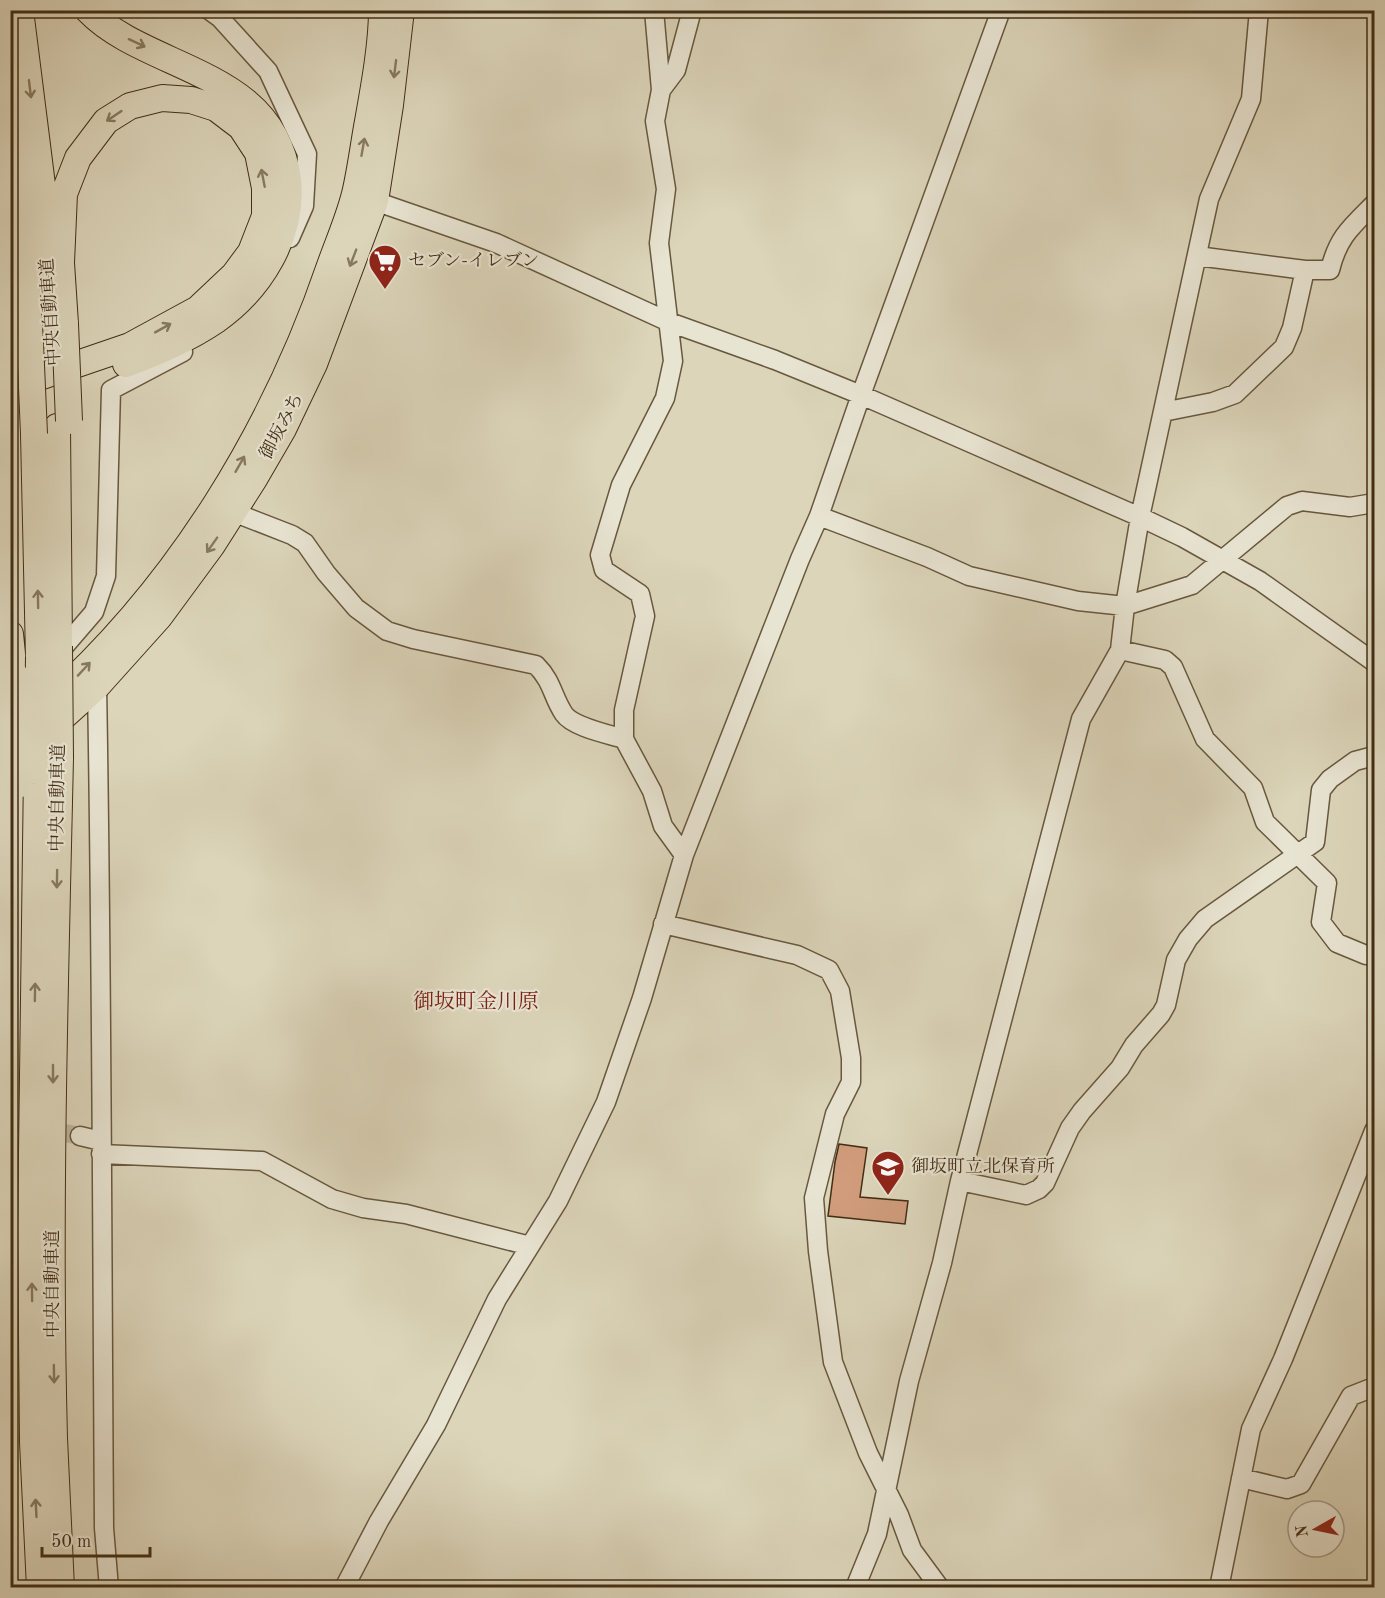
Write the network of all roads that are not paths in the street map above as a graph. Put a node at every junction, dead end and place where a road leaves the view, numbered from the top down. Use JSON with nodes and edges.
{"nodes":[{"id":1,"x":20,"y":10,"type":"edge"},
{"id":2,"x":88,"y":10,"type":"edge"},
{"id":3,"x":209,"y":10,"type":"edge"},
{"id":4,"x":382,"y":10,"type":"edge"},
{"id":5,"x":400,"y":10,"type":"edge"},
{"id":6,"x":654,"y":10,"type":"edge"},
{"id":7,"x":692,"y":10,"type":"edge"},
{"id":8,"x":1001,"y":10,"type":"edge"},
{"id":9,"x":1259,"y":10,"type":"edge"},
{"id":10,"x":661,"y":90,"type":"junction"},
{"id":11,"x":10,"y":98,"type":"edge"},
{"id":12,"x":365,"y":198,"type":"junction"},
{"id":13,"x":1374,"y":204,"type":"edge"},
{"id":14,"x":1197,"y":256,"type":"junction"},
{"id":15,"x":1305,"y":270,"type":"junction"},
{"id":16,"x":669,"y":322,"type":"junction"},
{"id":17,"x":59,"y":328,"type":"junction"},
{"id":18,"x":10,"y":387,"type":"edge"},
{"id":19,"x":861,"y":395,"type":"junction"},
{"id":20,"x":10,"y":405,"type":"edge"},
{"id":21,"x":1162,"y":412,"type":"junction"},
{"id":22,"x":53,"y":427,"type":"junction"},
{"id":23,"x":1374,"y":503,"type":"edge"},
{"id":24,"x":233,"y":512,"type":"junction"},
{"id":25,"x":819,"y":516,"type":"junction"},
{"id":26,"x":1140,"y":517,"type":"junction"},
{"id":27,"x":1224,"y":560,"type":"junction"},
{"id":28,"x":1125,"y":606,"type":"junction"},
{"id":29,"x":10,"y":634,"type":"edge"},
{"id":30,"x":1120,"y":650,"type":"junction"},
{"id":31,"x":49,"y":652,"type":"junction"},
{"id":32,"x":1374,"y":663,"type":"edge"},
{"id":33,"x":98,"y":686,"type":"junction"},
{"id":34,"x":10,"y":709,"type":"edge"},
{"id":35,"x":10,"y":737,"type":"edge"},
{"id":36,"x":624,"y":739,"type":"junction"},
{"id":37,"x":1374,"y":756,"type":"edge"},
{"id":38,"x":22,"y":773,"type":"edge"},
{"id":39,"x":1298,"y":854,"type":"junction"},
{"id":40,"x":684,"y":855,"type":"junction"},
{"id":41,"x":663,"y":924,"type":"junction"},
{"id":42,"x":1374,"y":955,"type":"edge"},
{"id":43,"x":1374,"y":1131,"type":"edge"},
{"id":44,"x":80,"y":1136,"type":"tunnel mouth"},
{"id":45,"x":101,"y":1147,"type":"junction"},
{"id":46,"x":960,"y":1181,"type":"junction"},
{"id":47,"x":531,"y":1246,"type":"junction"},
{"id":48,"x":1374,"y":1388,"type":"edge"},
{"id":49,"x":1241,"y":1478,"type":"junction"},
{"id":50,"x":885,"y":1488,"type":"junction"},
{"id":51,"x":40,"y":1587,"type":"edge"},
{"id":52,"x":61,"y":1587,"type":"edge"},
{"id":53,"x":109,"y":1587,"type":"edge"},
{"id":54,"x":344,"y":1587,"type":"edge"},
{"id":55,"x":855,"y":1587,"type":"edge"},
{"id":56,"x":940,"y":1587,"type":"edge"},
{"id":57,"x":1219,"y":1587,"type":"edge"}],
"edges":[{"from":1,"to":17,"type":"highway","name":"中央自動車道","one_way":true},
{"from":2,"to":20,"type":"highway","one_way":true},
{"from":3,"to":34,"type":"street"},
{"from":12,"to":4,"type":"highway","name":"御坂みち","one_way":true},
{"from":5,"to":12,"type":"highway","name":"御坂みち","one_way":true},
{"from":6,"to":10,"type":"street"},
{"from":7,"to":10,"type":"street"},
{"from":8,"to":19,"type":"street"},
{"from":9,"to":14,"type":"street"},
{"from":10,"to":16,"type":"street"},
{"from":11,"to":22,"type":"highway","name":"中央自動車道","bridge":true},
{"from":12,"to":16,"type":"street"},
{"from":12,"to":24,"type":"highway","name":"御坂みち","one_way":true},
{"from":35,"to":12,"type":"highway","name":"御坂みち","one_way":true},
{"from":13,"to":15,"type":"street"},
{"from":14,"to":15,"type":"street"},
{"from":14,"to":21,"type":"street"},
{"from":15,"to":21,"type":"street"},
{"from":16,"to":19,"type":"street"},
{"from":16,"to":36,"type":"street"},
{"from":18,"to":17,"type":"highway","one_way":true},
{"from":17,"to":22,"type":"highway","name":"中央自動車道"},
{"from":19,"to":25,"type":"street"},
{"from":19,"to":26,"type":"street"},
{"from":21,"to":26,"type":"street"},
{"from":31,"to":22,"type":"highway","name":"中央自動車道","one_way":true},
{"from":22,"to":31,"type":"highway","name":"中央自動車道"},
{"from":23,"to":27,"type":"street"},
{"from":24,"to":33,"type":"highway","name":"御坂みち","one_way":true},
{"from":24,"to":36,"type":"street"},
{"from":25,"to":28,"type":"street"},
{"from":25,"to":40,"type":"street"},
{"from":26,"to":27,"type":"street"},
{"from":26,"to":28,"type":"street"},
{"from":27,"to":28,"type":"street"},
{"from":27,"to":32,"type":"street"},
{"from":28,"to":30,"type":"street"},
{"from":29,"to":38,"type":"highway","bridge":true},
{"from":30,"to":39,"type":"street"},
{"from":30,"to":46,"type":"street"},
{"from":31,"to":38,"type":"highway","name":"中央自動車道","bridge":true},
{"from":31,"to":52,"type":"highway","name":"中央自動車道","one_way":true,"bridge":true},
{"from":33,"to":38,"type":"highway","name":"御坂みち"},
{"from":33,"to":45,"type":"street"},
{"from":36,"to":40,"type":"street"},
{"from":37,"to":39,"type":"street"},
{"from":51,"to":38,"type":"highway","name":"中央自動車道","one_way":true},
{"from":39,"to":42,"type":"street"},
{"from":39,"to":46,"type":"street"},
{"from":40,"to":41,"type":"street"},
{"from":41,"to":47,"type":"street"},
{"from":41,"to":50,"type":"street"},
{"from":43,"to":49,"type":"street"},
{"from":44,"to":45,"type":"street"},
{"from":45,"to":47,"type":"street"},
{"from":45,"to":53,"type":"street"},
{"from":46,"to":50,"type":"street"},
{"from":47,"to":54,"type":"street"},
{"from":48,"to":49,"type":"street"},
{"from":49,"to":57,"type":"street"},
{"from":50,"to":55,"type":"street"},
{"from":50,"to":56,"type":"street"}]}
